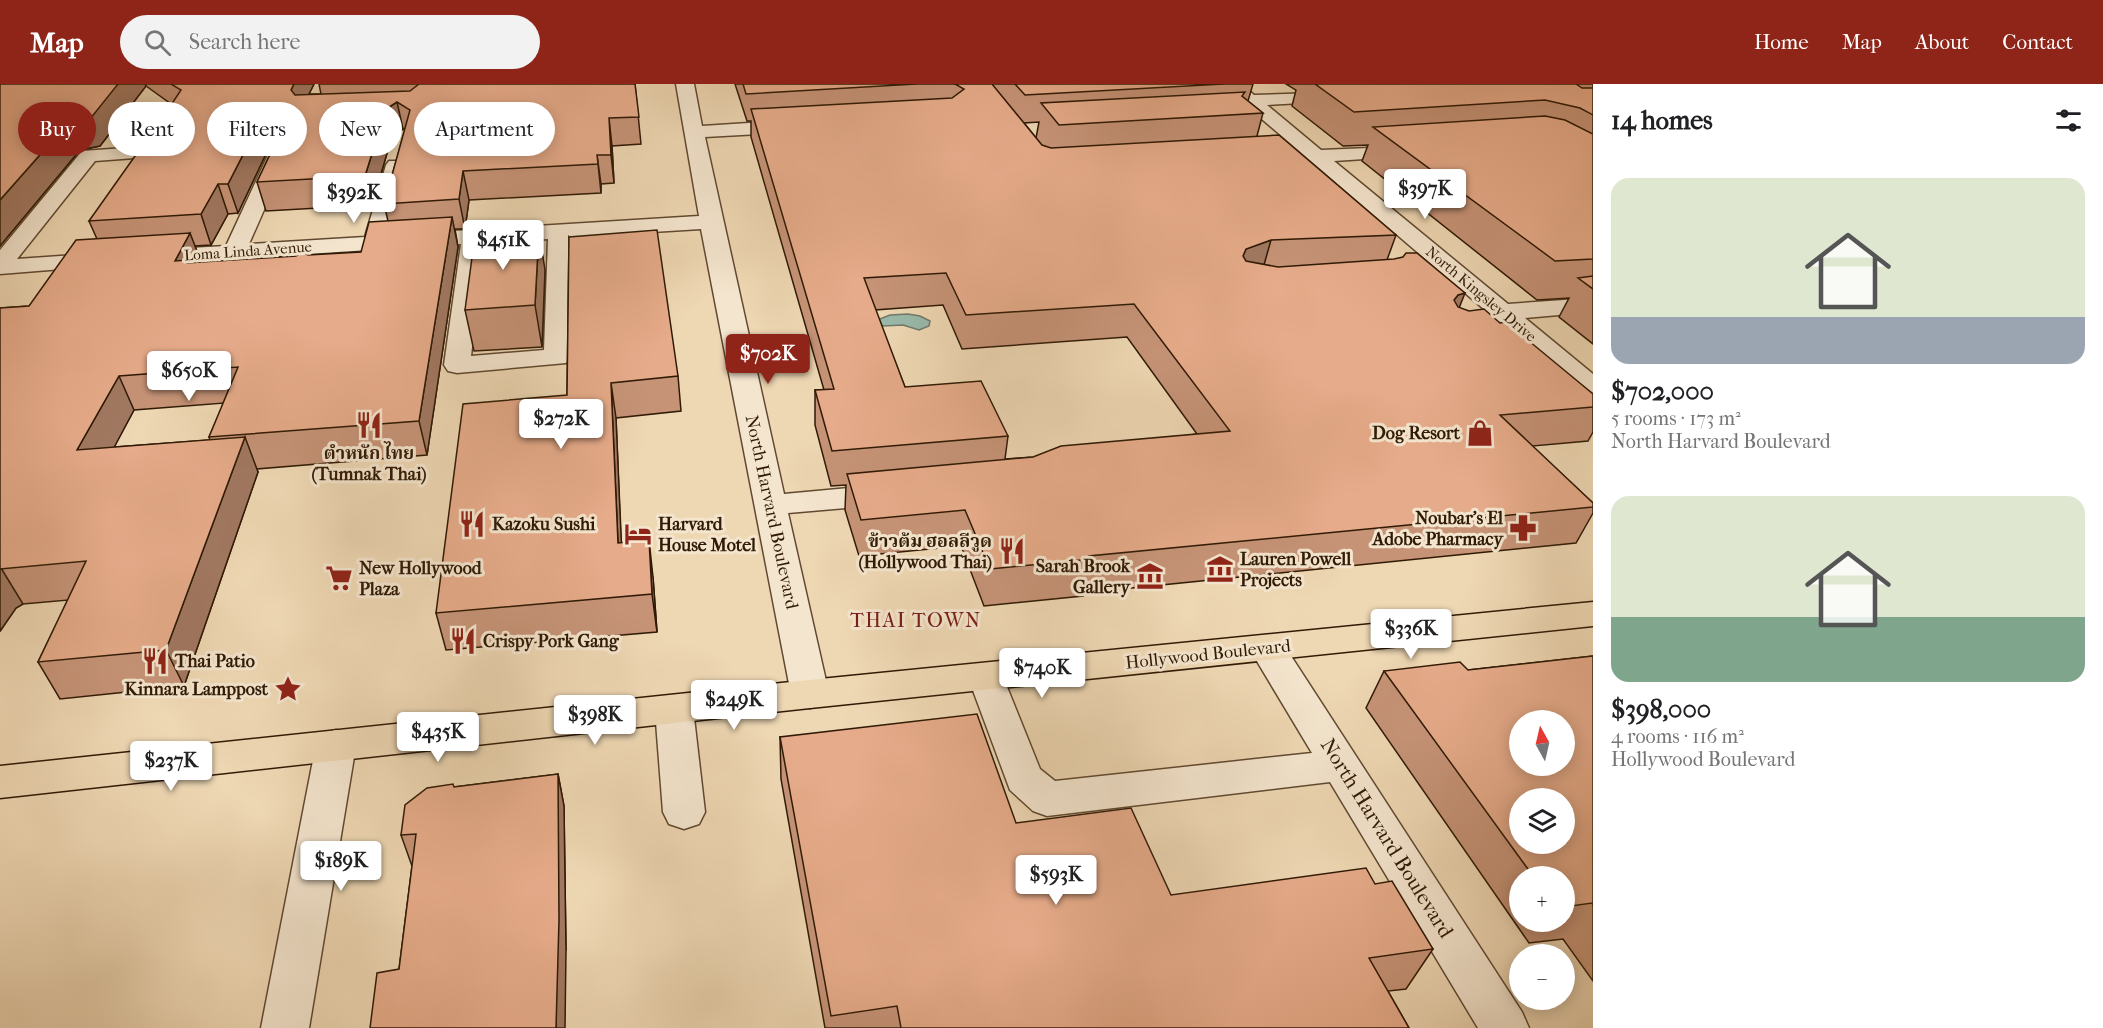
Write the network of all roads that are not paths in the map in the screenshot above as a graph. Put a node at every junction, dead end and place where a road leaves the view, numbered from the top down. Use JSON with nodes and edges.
{"nodes":[{"id":1,"x":685,"y":84,"type":"edge"},
{"id":2,"x":1230,"y":84,"type":"edge"},
{"id":3,"x":1351,"y":95,"type":"edge"},
{"id":4,"x":1248,"y":109,"type":"junction"},
{"id":5,"x":820,"y":125,"type":"edge"},
{"id":6,"x":694,"y":132,"type":"junction"},
{"id":7,"x":1428,"y":149,"type":"edge"},
{"id":8,"x":108,"y":154,"type":"edge"},
{"id":9,"x":1314,"y":154,"type":"junction"},
{"id":10,"x":1278,"y":155,"type":"edge"},
{"id":11,"x":278,"y":156,"type":"edge"},
{"id":12,"x":399,"y":156,"type":"edge"},
{"id":13,"x":711,"y":222,"type":"junction"},
{"id":14,"x":560,"y":231,"type":"junction"},
{"id":15,"x":473,"y":237,"type":"junction"},
{"id":16,"x":375,"y":243,"type":"junction"},
{"id":17,"x":234,"y":252,"type":"junction"},
{"id":18,"x":0,"y":266,"type":"edge"},
{"id":19,"x":1453,"y":271,"type":"junction"},
{"id":20,"x":1418,"y":274,"type":"edge"},
{"id":21,"x":1593,"y":305,"type":"edge"},
{"id":22,"x":1512,"y":320,"type":"junction"},
{"id":23,"x":1482,"y":331,"type":"edge"},
{"id":24,"x":1593,"y":388,"type":"edge"},
{"id":25,"x":923,"y":491,"type":"edge"},
{"id":26,"x":771,"y":505,"type":"junction"},
{"id":27,"x":1593,"y":614,"type":"edge"},
{"id":28,"x":1267,"y":648,"type":"junction"},
{"id":29,"x":986,"y":677,"type":"junction"},
{"id":30,"x":810,"y":694,"type":"junction"},
{"id":31,"x":674,"y":709,"type":"junction"},
{"id":32,"x":336,"y":745,"type":"junction"},
{"id":33,"x":1341,"y":765,"type":"junction"},
{"id":34,"x":0,"y":782,"type":"edge"},
{"id":35,"x":684,"y":812,"type":"dead end"},
{"id":36,"x":285,"y":1028,"type":"edge"},
{"id":37,"x":1505,"y":1028,"type":"edge"}],
"edges":[{"from":1,"to":6,"type":"street","name":"North Harvard Boulevard"},
{"from":2,"to":4,"type":"street","name":"North Kingsley Drive"},
{"from":3,"to":4,"type":"street"},
{"from":4,"to":9,"type":"street","name":"North Kingsley Drive"},
{"from":5,"to":6,"type":"street"},
{"from":6,"to":13,"type":"street","name":"North Harvard Boulevard"},
{"from":7,"to":9,"type":"street"},
{"from":8,"to":18,"type":"street"},
{"from":9,"to":10,"type":"street"},
{"from":9,"to":19,"type":"street","name":"North Kingsley Drive"},
{"from":11,"to":17,"type":"street"},
{"from":12,"to":16,"type":"street"},
{"from":13,"to":14,"type":"street","name":"Loma Linda Avenue"},
{"from":13,"to":26,"type":"street","name":"North Harvard Boulevard"},
{"from":14,"to":15,"type":"street","name":"Loma Linda Avenue"},
{"from":14,"to":15,"type":"street"},
{"from":15,"to":16,"type":"street","name":"Loma Linda Avenue"},
{"from":16,"to":17,"type":"street","name":"Loma Linda Avenue"},
{"from":17,"to":18,"type":"street","name":"Loma Linda Avenue"},
{"from":19,"to":20,"type":"street"},
{"from":19,"to":22,"type":"street","name":"North Kingsley Drive"},
{"from":21,"to":22,"type":"street"},
{"from":22,"to":23,"type":"street"},
{"from":22,"to":24,"type":"street","name":"North Kingsley Drive"},
{"from":25,"to":26,"type":"street"},
{"from":26,"to":30,"type":"street","name":"North Harvard Boulevard"},
{"from":27,"to":28,"type":"main road","name":"Hollywood Boulevard"},
{"from":28,"to":29,"type":"main road","name":"Hollywood Boulevard"},
{"from":28,"to":33,"type":"street","name":"North Harvard Boulevard"},
{"from":29,"to":30,"type":"main road","name":"Hollywood Boulevard"},
{"from":29,"to":33,"type":"street"},
{"from":30,"to":31,"type":"main road","name":"Hollywood Boulevard"},
{"from":31,"to":32,"type":"main road","name":"Hollywood Boulevard"},
{"from":31,"to":35,"type":"street"},
{"from":32,"to":34,"type":"main road","name":"Hollywood Boulevard"},
{"from":32,"to":36,"type":"street"},
{"from":33,"to":37,"type":"street","name":"North Harvard Boulevard"}]}
